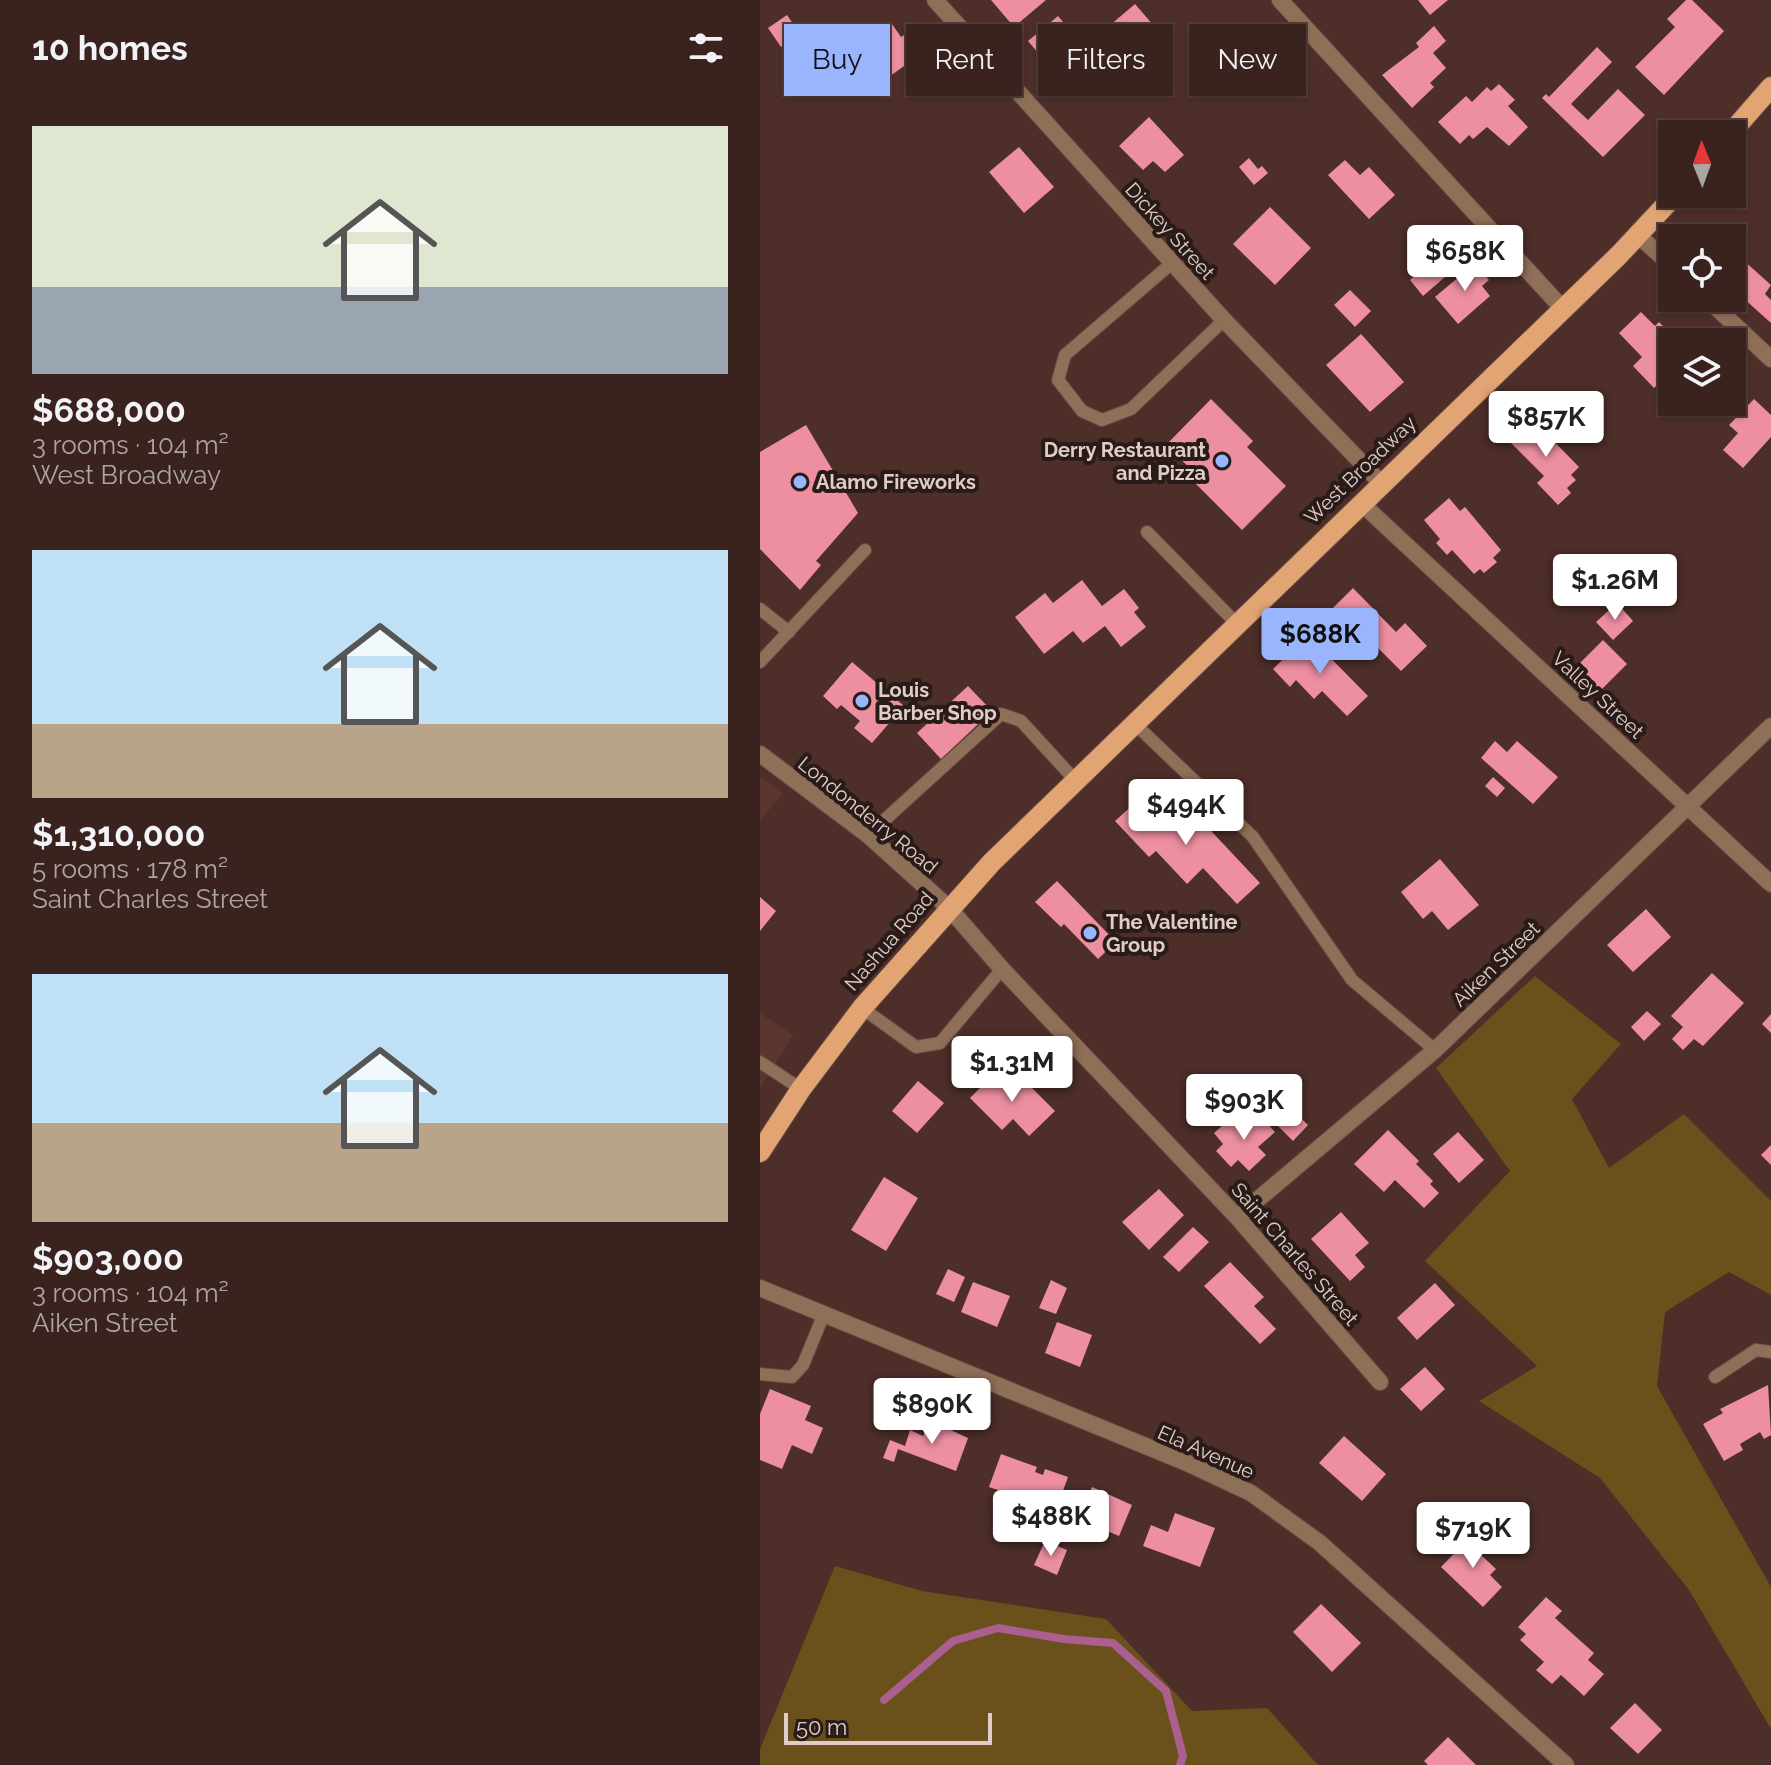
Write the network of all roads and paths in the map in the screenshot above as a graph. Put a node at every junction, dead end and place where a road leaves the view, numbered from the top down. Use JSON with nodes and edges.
{"nodes":[{"id":1,"x":935,"y":0,"type":"edge"},
{"id":2,"x":1280,"y":0,"type":"edge"},
{"id":3,"x":1771,"y":87,"type":"edge"},
{"id":4,"x":1742,"y":120,"type":"edge"},
{"id":5,"x":1663,"y":208,"type":"edge"},
{"id":6,"x":1638,"y":235,"type":"junction"},
{"id":7,"x":1658,"y":253,"type":"edge"},
{"id":8,"x":1172,"y":263,"type":"junction"},
{"id":9,"x":1563,"y":309,"type":"junction"},
{"id":10,"x":1721,"y":312,"type":"edge"},
{"id":11,"x":1224,"y":320,"type":"junction"},
{"id":12,"x":1771,"y":359,"type":"edge"},
{"id":13,"x":1381,"y":483,"type":"junction"},
{"id":14,"x":1361,"y":503,"type":"junction"},
{"id":15,"x":1147,"y":532,"type":"dead end"},
{"id":16,"x":865,"y":550,"type":"dead end"},
{"id":17,"x":760,"y":609,"type":"edge"},
{"id":18,"x":1236,"y":623,"type":"junction"},
{"id":19,"x":789,"y":632,"type":"junction"},
{"id":20,"x":760,"y":662,"type":"edge"},
{"id":21,"x":1134,"y":723,"type":"junction"},
{"id":22,"x":1771,"y":726,"type":"edge"},
{"id":23,"x":760,"y":754,"type":"edge"},
{"id":24,"x":1075,"y":780,"type":"junction"},
{"id":25,"x":1689,"y":806,"type":"junction"},
{"id":26,"x":868,"y":835,"type":"junction"},
{"id":27,"x":1771,"y":884,"type":"edge"},
{"id":28,"x":949,"y":908,"type":"junction"},
{"id":29,"x":1002,"y":969,"type":"junction"},
{"id":30,"x":862,"y":1008,"type":"junction"},
{"id":31,"x":1435,"y":1050,"type":"junction"},
{"id":32,"x":760,"y":1062,"type":"edge"},
{"id":33,"x":801,"y":1089,"type":"junction"},
{"id":34,"x":760,"y":1152,"type":"edge"},
{"id":35,"x":1237,"y":1217,"type":"junction"},
{"id":36,"x":760,"y":1288,"type":"edge"},
{"id":37,"x":823,"y":1316,"type":"junction"},
{"id":38,"x":1771,"y":1352,"type":"edge"},
{"id":39,"x":760,"y":1374,"type":"edge"},
{"id":40,"x":1715,"y":1377,"type":"dead end"},
{"id":41,"x":1380,"y":1382,"type":"dead end"},
{"id":42,"x":1566,"y":1765,"type":"edge"}],
"edges":[{"from":1,"to":8,"type":"street","name":"Dickey Street"},
{"from":2,"to":9,"type":"street"},
{"from":3,"to":4,"type":"main road"},
{"from":5,"to":6,"type":"main road","name":"West Broadway"},
{"from":6,"to":7,"type":"street"},
{"from":6,"to":9,"type":"main road","name":"West Broadway"},
{"from":8,"to":11,"type":"street","name":"Dickey Street"},
{"from":8,"to":11,"type":"lane"},
{"from":9,"to":13,"type":"main road","name":"West Broadway"},
{"from":10,"to":12,"type":"street"},
{"from":11,"to":13,"type":"street","name":"Dickey Street"},
{"from":13,"to":14,"type":"main road","name":"West Broadway"},
{"from":14,"to":18,"type":"main road","name":"West Broadway"},
{"from":14,"to":25,"type":"street","name":"Valley Street"},
{"from":15,"to":18,"type":"lane"},
{"from":16,"to":19,"type":"lane"},
{"from":17,"to":19,"type":"lane"},
{"from":18,"to":21,"type":"main road","name":"West Broadway"},
{"from":19,"to":20,"type":"lane"},
{"from":21,"to":24,"type":"main road","name":"West Broadway"},
{"from":21,"to":31,"type":"lane"},
{"from":22,"to":25,"type":"street","name":"Aiken Street"},
{"from":23,"to":26,"type":"street","name":"Londonderry Road"},
{"from":24,"to":26,"type":"lane"},
{"from":24,"to":28,"type":"main road","name":"Nashua Road"},
{"from":25,"to":27,"type":"street","name":"Valley Street"},
{"from":25,"to":31,"type":"street","name":"Aiken Street"},
{"from":26,"to":28,"type":"street","name":"Londonderry Road"},
{"from":28,"to":29,"type":"street","name":"Saint Charles Street"},
{"from":28,"to":30,"type":"main road","name":"Nashua Road"},
{"from":29,"to":30,"type":"lane"},
{"from":29,"to":35,"type":"street","name":"Saint Charles Street"},
{"from":30,"to":33,"type":"main road","name":"Nashua Road"},
{"from":31,"to":35,"type":"street","name":"Aiken Street"},
{"from":32,"to":33,"type":"lane"},
{"from":33,"to":34,"type":"main road","name":"Nashua Road"},
{"from":35,"to":41,"type":"street","name":"Saint Charles Street"},
{"from":36,"to":37,"type":"street","name":"Ela Avenue"},
{"from":37,"to":39,"type":"lane"},
{"from":37,"to":42,"type":"street","name":"Ela Avenue"},
{"from":38,"to":40,"type":"lane"}]}
